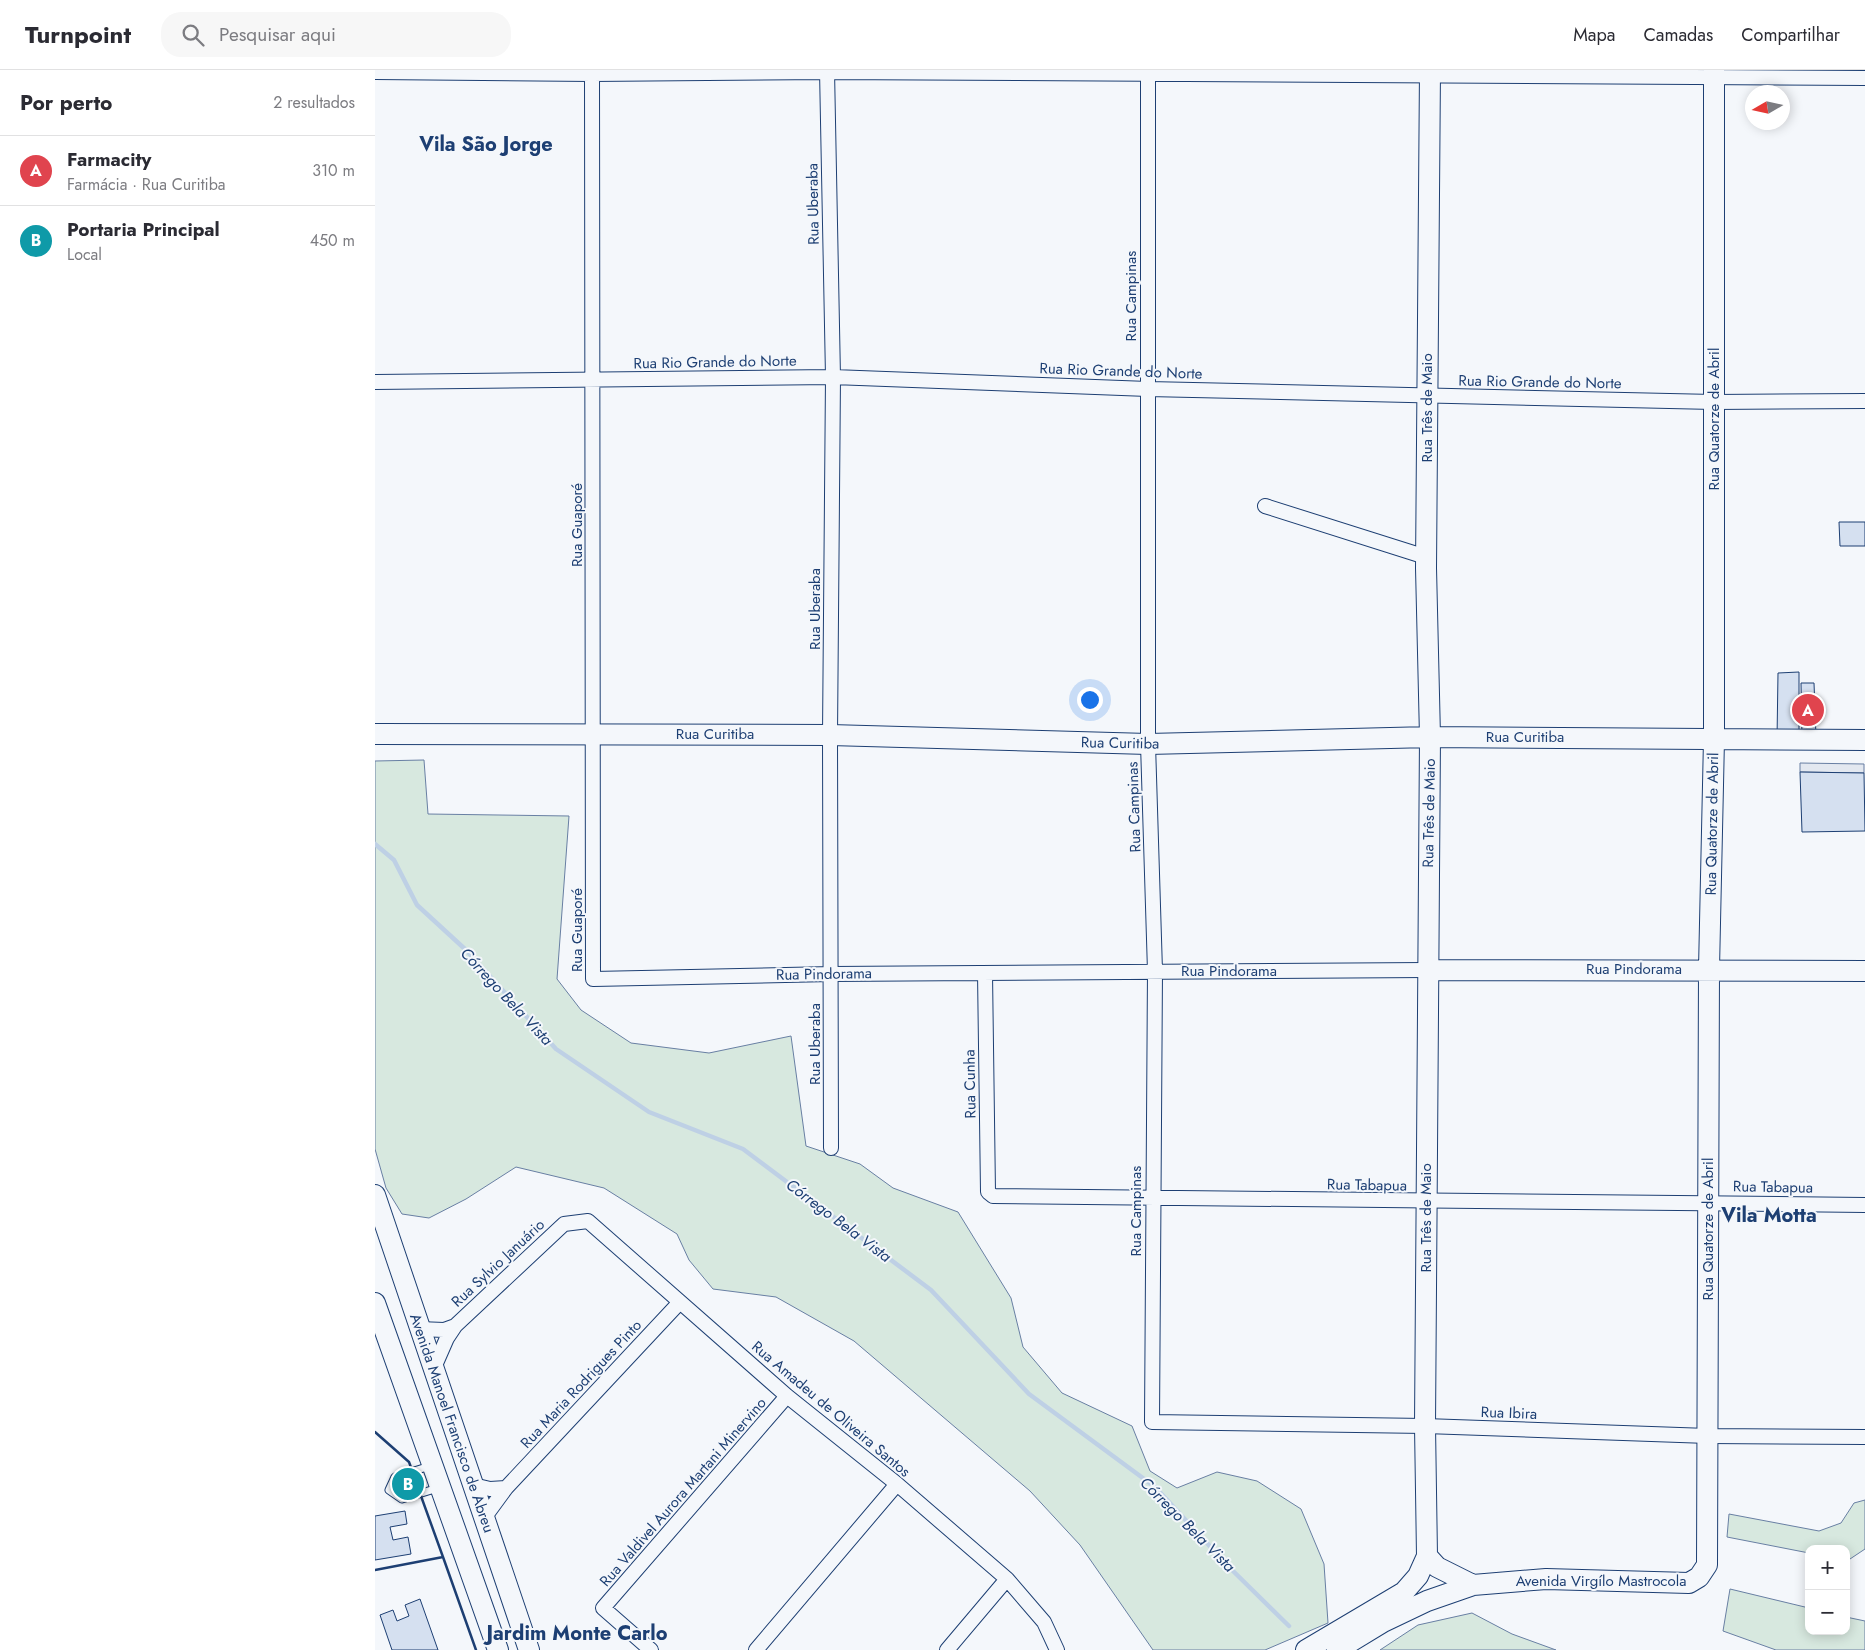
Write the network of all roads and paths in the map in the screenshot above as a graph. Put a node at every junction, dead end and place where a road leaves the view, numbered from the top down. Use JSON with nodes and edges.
{"nodes":[{"id":1,"x":827,"y":71,"type":"edge"},
{"id":2,"x":375,"y":72,"type":"edge"},
{"id":3,"x":592,"y":72,"type":"edge"},
{"id":4,"x":1148,"y":72,"type":"edge"},
{"id":5,"x":1430,"y":73,"type":"edge"},
{"id":6,"x":1714,"y":74,"type":"edge"},
{"id":7,"x":1865,"y":78,"type":"edge"},
{"id":8,"x":833,"y":377,"type":"junction"},
{"id":9,"x":594,"y":381,"type":"junction"},
{"id":10,"x":375,"y":382,"type":"edge"},
{"id":11,"x":1147,"y":389,"type":"junction"},
{"id":12,"x":1428,"y":396,"type":"junction"},
{"id":13,"x":1865,"y":401,"type":"edge"},
{"id":14,"x":1714,"y":402,"type":"junction"},
{"id":15,"x":1265,"y":506,"type":"dead end"},
{"id":16,"x":1426,"y":557,"type":"junction"},
{"id":17,"x":593,"y":733,"type":"junction"},
{"id":18,"x":375,"y":734,"type":"edge"},
{"id":19,"x":830,"y":735,"type":"junction"},
{"id":20,"x":1430,"y":737,"type":"junction"},
{"id":21,"x":1714,"y":738,"type":"junction"},
{"id":22,"x":1865,"y":740,"type":"edge"},
{"id":23,"x":1148,"y":744,"type":"junction"},
{"id":24,"x":1709,"y":969,"type":"junction"},
{"id":25,"x":1427,"y":970,"type":"junction"},
{"id":26,"x":1155,"y":971,"type":"junction"},
{"id":27,"x":1865,"y":971,"type":"edge"},
{"id":28,"x":985,"y":973,"type":"junction"},
{"id":29,"x":832,"y":974,"type":"junction"},
{"id":30,"x":593,"y":979,"type":"joint"},
{"id":31,"x":831,"y":1148,"type":"dead end"},
{"id":32,"x":990,"y":1194,"type":"joint"},
{"id":33,"x":375,"y":1195,"type":"edge"},
{"id":34,"x":1152,"y":1199,"type":"junction"},
{"id":35,"x":1427,"y":1202,"type":"junction"},
{"id":36,"x":1708,"y":1202,"type":"junction"},
{"id":37,"x":1865,"y":1204,"type":"edge"},
{"id":38,"x":564,"y":1224,"type":"joint"},
{"id":39,"x":680,"y":1302,"type":"junction"},
{"id":40,"x":375,"y":1303,"type":"edge"},
{"id":41,"x":455,"y":1326,"type":"junction"},
{"id":42,"x":419,"y":1329,"type":"junction"},
{"id":43,"x":433,"y":1370,"type":"junction"},
{"id":44,"x":787,"y":1396,"type":"junction"},
{"id":45,"x":1152,"y":1422,"type":"joint"},
{"id":46,"x":1425,"y":1426,"type":"junction"},
{"id":47,"x":1708,"y":1436,"type":"junction"},
{"id":48,"x":1865,"y":1437,"type":"edge"},
{"id":49,"x":433,"y":1465,"type":"junction"},
{"id":50,"x":897,"y":1484,"type":"junction"},
{"id":51,"x":473,"y":1485,"type":"junction"},
{"id":52,"x":441,"y":1487,"type":"junction"},
{"id":53,"x":506,"y":1488,"type":"junction"},
{"id":54,"x":484,"y":1518,"type":"junction"},
{"id":55,"x":1427,"y":1556,"type":"junction"},
{"id":56,"x":1699,"y":1577,"type":"joint"},
{"id":57,"x":1007,"y":1579,"type":"junction"},
{"id":58,"x":1473,"y":1585,"type":"junction"},
{"id":59,"x":498,"y":1650,"type":"edge"},
{"id":60,"x":529,"y":1650,"type":"edge"},
{"id":61,"x":651,"y":1650,"type":"edge"},
{"id":62,"x":756,"y":1650,"type":"edge"},
{"id":63,"x":947,"y":1650,"type":"edge"},
{"id":64,"x":1057,"y":1650,"type":"edge"},
{"id":65,"x":1306,"y":1650,"type":"edge"},
{"id":66,"x":1337,"y":1650,"type":"edge"}],
"edges":[{"from":1,"to":3,"type":"street"},
{"from":1,"to":4,"type":"street"},
{"from":1,"to":8,"type":"street","name":"Rua Uberaba"},
{"from":2,"to":3,"type":"street"},
{"from":3,"to":9,"type":"street","name":"Rua Guaporé"},
{"from":4,"to":5,"type":"street"},
{"from":4,"to":11,"type":"street","name":"Rua Campinas"},
{"from":5,"to":6,"type":"street"},
{"from":5,"to":12,"type":"street","name":"Rua Três de Maio"},
{"from":6,"to":7,"type":"street"},
{"from":6,"to":14,"type":"street","name":"Rua Quatorze de Abril"},
{"from":8,"to":9,"type":"street","name":"Rua Rio Grande do Norte"},
{"from":8,"to":11,"type":"street","name":"Rua Rio Grande do Norte"},
{"from":8,"to":19,"type":"street","name":"Rua Uberaba"},
{"from":9,"to":10,"type":"street","name":"Rua Rio Grande do Norte"},
{"from":9,"to":17,"type":"street","name":"Rua Guaporé"},
{"from":11,"to":12,"type":"street","name":"Rua Rio Grande do Norte"},
{"from":11,"to":23,"type":"street","name":"Rua Campinas"},
{"from":12,"to":14,"type":"street","name":"Rua Rio Grande do Norte"},
{"from":12,"to":16,"type":"street","name":"Rua Três de Maio"},
{"from":13,"to":14,"type":"street","name":"Rua Rio Grande do Norte"},
{"from":14,"to":21,"type":"street","name":"Rua Quatorze de Abril"},
{"from":15,"to":16,"type":"street"},
{"from":16,"to":20,"type":"street","name":"Rua Três de Maio"},
{"from":17,"to":18,"type":"street","name":"Rua Curitiba"},
{"from":17,"to":19,"type":"street","name":"Rua Curitiba"},
{"from":17,"to":30,"type":"street","name":"Rua Guaporé"},
{"from":19,"to":23,"type":"street","name":"Rua Curitiba"},
{"from":19,"to":29,"type":"street","name":"Rua Uberaba"},
{"from":20,"to":21,"type":"street","name":"Rua Curitiba"},
{"from":20,"to":23,"type":"street","name":"Rua Curitiba"},
{"from":20,"to":25,"type":"street","name":"Rua Três de Maio"},
{"from":21,"to":22,"type":"street","name":"Rua Curitiba"},
{"from":21,"to":24,"type":"street","name":"Rua Quatorze de Abril"},
{"from":23,"to":26,"type":"street","name":"Rua Campinas"},
{"from":24,"to":25,"type":"street","name":"Rua Pindorama"},
{"from":24,"to":27,"type":"street","name":"Rua Pindorama"},
{"from":24,"to":36,"type":"street","name":"Rua Quatorze de Abril"},
{"from":25,"to":26,"type":"street","name":"Rua Pindorama"},
{"from":25,"to":35,"type":"street","name":"Rua Três de Maio"},
{"from":26,"to":28,"type":"street","name":"Rua Pindorama"},
{"from":26,"to":34,"type":"street","name":"Rua Campinas"},
{"from":28,"to":29,"type":"street","name":"Rua Pindorama"},
{"from":28,"to":32,"type":"street","name":"Rua Cunha"},
{"from":29,"to":30,"type":"street","name":"Rua Pindorama"},
{"from":29,"to":31,"type":"street","name":"Rua Uberaba"},
{"from":32,"to":34,"type":"street","name":"Rua Tabapua"},
{"from":33,"to":42,"type":"street","name":"Avenida Manoel Francisco de Abreu"},
{"from":34,"to":35,"type":"street","name":"Rua Tabapua"},
{"from":34,"to":45,"type":"street","name":"Rua Campinas"},
{"from":35,"to":36,"type":"street","name":"Rua Tabapua"},
{"from":35,"to":46,"type":"street","name":"Rua Três de Maio"},
{"from":36,"to":37,"type":"street","name":"Rua Tabapua"},
{"from":36,"to":47,"type":"street","name":"Rua Quatorze de Abril"},
{"from":38,"to":39,"type":"street","name":"Rua Amadeu de Oliveira Santos"},
{"from":38,"to":41,"type":"street","name":"Rua Sylvio Januário"},
{"from":39,"to":44,"type":"street","name":"Rua Amadeu de Oliveira Santos"},
{"from":39,"to":53,"type":"street","name":"Rua Maria Rodrigues Pinto"},
{"from":40,"to":49,"type":"street","name":"Avenida Manoel Francisco de Abreu"},
{"from":41,"to":42,"type":"street","name":"Rua Sylvio Januário"},
{"from":41,"to":43,"type":"street","name":"Rua Sylvio Januário"},
{"from":42,"to":43,"type":"street","name":"Avenida Manoel Francisco de Abreu"},
{"from":43,"to":51,"type":"street","name":"Avenida Manoel Francisco de Abreu"},
{"from":44,"to":50,"type":"street","name":"Rua Amadeu de Oliveira Santos"},
{"from":44,"to":61,"type":"street","name":"Rua Valdivel Aurora Martani Minervino"},
{"from":45,"to":46,"type":"street","name":"Rua Ibira"},
{"from":46,"to":47,"type":"street","name":"Rua Ibira"},
{"from":46,"to":55,"type":"street","name":"Rua Três de Maio"},
{"from":47,"to":48,"type":"street","name":"Rua Ibira"},
{"from":47,"to":56,"type":"street","name":"Rua Quatorze de Abril"},
{"from":49,"to":52,"type":"street","name":"Avenida Manoel Francisco de Abreu"},
{"from":49,"to":52,"type":"lane"},
{"from":50,"to":57,"type":"street","name":"Rua Amadeu de Oliveira Santos"},
{"from":50,"to":62,"type":"street"},
{"from":51,"to":53,"type":"street"},
{"from":51,"to":54,"type":"street","name":"Avenida Manoel Francisco de Abreu"},
{"from":52,"to":59,"type":"street","name":"Avenida Manoel Francisco de Abreu"},
{"from":53,"to":54,"type":"street","name":"Rua Maria Rodrigues Pinto"},
{"from":54,"to":60,"type":"street","name":"Avenida Manoel Francisco de Abreu"},
{"from":55,"to":58,"type":"street"},
{"from":55,"to":65,"type":"street","name":"Rua Três de Maio"},
{"from":56,"to":58,"type":"street","name":"Avenida Virgílo Mastrocola"},
{"from":57,"to":63,"type":"street"},
{"from":57,"to":64,"type":"street","name":"Rua Amadeu de Oliveira Santos"},
{"from":58,"to":66,"type":"street","name":"Avenida Virgílo Mastrocola"}]}
